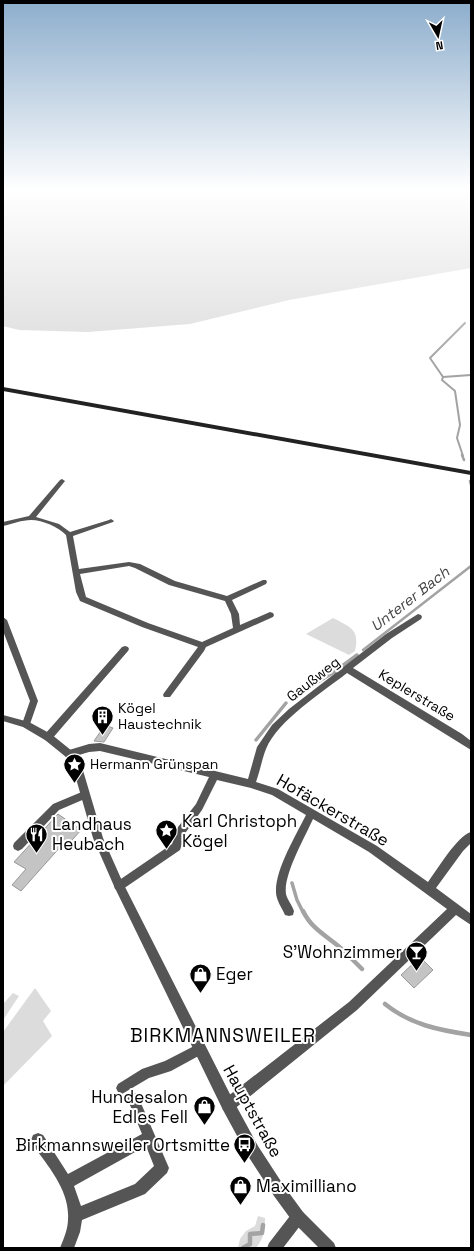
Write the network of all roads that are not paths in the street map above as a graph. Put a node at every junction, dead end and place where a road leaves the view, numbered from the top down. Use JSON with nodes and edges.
{"nodes":[{"id":1,"x":3,"y":389,"type":"edge"},
{"id":2,"x":471,"y":473,"type":"edge"},
{"id":3,"x":62,"y":481,"type":"dead end"},
{"id":4,"x":31,"y":518,"type":"junction"},
{"id":5,"x":111,"y":521,"type":"dead end"},
{"id":6,"x":3,"y":524,"type":"edge"},
{"id":7,"x":69,"y":535,"type":"junction"},
{"id":8,"x":76,"y":572,"type":"junction"},
{"id":9,"x":263,"y":582,"type":"dead end"},
{"id":10,"x":228,"y":599,"type":"junction"},
{"id":11,"x":270,"y":615,"type":"dead end"},
{"id":12,"x":418,"y":617,"type":"dead end"},
{"id":13,"x":3,"y":620,"type":"edge"},
{"id":14,"x":237,"y":629,"type":"junction"},
{"id":15,"x":202,"y":645,"type":"junction"},
{"id":16,"x":125,"y":649,"type":"dead end"},
{"id":17,"x":348,"y":669,"type":"junction"},
{"id":18,"x":167,"y":695,"type":"dead end"},
{"id":19,"x":3,"y":718,"type":"edge"},
{"id":20,"x":26,"y":724,"type":"junction"},
{"id":21,"x":48,"y":737,"type":"junction"},
{"id":22,"x":471,"y":746,"type":"edge"},
{"id":23,"x":69,"y":754,"type":"junction"},
{"id":24,"x":214,"y":776,"type":"junction"},
{"id":25,"x":251,"y":784,"type":"junction"},
{"id":26,"x":84,"y":795,"type":"junction"},
{"id":27,"x":311,"y":814,"type":"junction"},
{"id":28,"x":471,"y":836,"type":"edge"},
{"id":29,"x":18,"y":846,"type":"dead end"},
{"id":30,"x":120,"y":886,"type":"junction"},
{"id":31,"x":428,"y":889,"type":"junction"},
{"id":32,"x":456,"y":908,"type":"junction"},
{"id":33,"x":289,"y":911,"type":"dead end"},
{"id":34,"x":471,"y":920,"type":"edge"},
{"id":35,"x":200,"y":1049,"type":"junction"},
{"id":36,"x":122,"y":1088,"type":"dead end"},
{"id":37,"x":134,"y":1098,"type":"dead end"},
{"id":38,"x":228,"y":1106,"type":"junction"},
{"id":39,"x":150,"y":1137,"type":"junction"},
{"id":40,"x":38,"y":1140,"type":"dead end"},
{"id":41,"x":66,"y":1183,"type":"junction"},
{"id":42,"x":77,"y":1215,"type":"junction"},
{"id":43,"x":298,"y":1217,"type":"junction"},
{"id":44,"x":67,"y":1248,"type":"edge"},
{"id":45,"x":274,"y":1248,"type":"edge"},
{"id":46,"x":329,"y":1248,"type":"edge"}],
"edges":[{"from":1,"to":2,"type":"main road"},
{"from":3,"to":4,"type":"street"},
{"from":4,"to":6,"type":"street"},
{"from":4,"to":7,"type":"street"},
{"from":5,"to":7,"type":"street"},
{"from":7,"to":8,"type":"street"},
{"from":8,"to":10,"type":"street"},
{"from":8,"to":15,"type":"street"},
{"from":9,"to":10,"type":"street"},
{"from":10,"to":14,"type":"street"},
{"from":11,"to":14,"type":"street"},
{"from":12,"to":17,"type":"street","name":"Gaußweg"},
{"from":13,"to":20,"type":"street"},
{"from":14,"to":15,"type":"street"},
{"from":15,"to":18,"type":"street"},
{"from":16,"to":21,"type":"street"},
{"from":17,"to":22,"type":"street","name":"Keplerstraße"},
{"from":17,"to":25,"type":"street","name":"Gaußweg"},
{"from":19,"to":20,"type":"street","name":"Hauptstraße"},
{"from":20,"to":21,"type":"street","name":"Hauptstraße"},
{"from":21,"to":23,"type":"street","name":"Hauptstraße"},
{"from":23,"to":24,"type":"street","name":"Hofäckerstraße"},
{"from":23,"to":26,"type":"street","name":"Hauptstraße"},
{"from":24,"to":25,"type":"street","name":"Hofäckerstraße"},
{"from":24,"to":30,"type":"street"},
{"from":25,"to":27,"type":"street","name":"Hofäckerstraße"},
{"from":26,"to":29,"type":"street"},
{"from":26,"to":30,"type":"street","name":"Hauptstraße"},
{"from":27,"to":31,"type":"street","name":"Hofäckerstraße"},
{"from":27,"to":33,"type":"street"},
{"from":28,"to":31,"type":"street"},
{"from":30,"to":35,"type":"street","name":"Hauptstraße"},
{"from":31,"to":32,"type":"street","name":"Hofäckerstraße"},
{"from":32,"to":34,"type":"street","name":"Hofäckerstraße"},
{"from":32,"to":38,"type":"street"},
{"from":35,"to":36,"type":"street"},
{"from":35,"to":38,"type":"street","name":"Hauptstraße"},
{"from":37,"to":39,"type":"street"},
{"from":38,"to":43,"type":"street","name":"Hauptstraße"},
{"from":39,"to":41,"type":"street"},
{"from":39,"to":42,"type":"street"},
{"from":40,"to":41,"type":"street"},
{"from":41,"to":42,"type":"street"},
{"from":42,"to":44,"type":"street"},
{"from":43,"to":45,"type":"street"},
{"from":43,"to":46,"type":"street","name":"Hauptstraße"}]}
